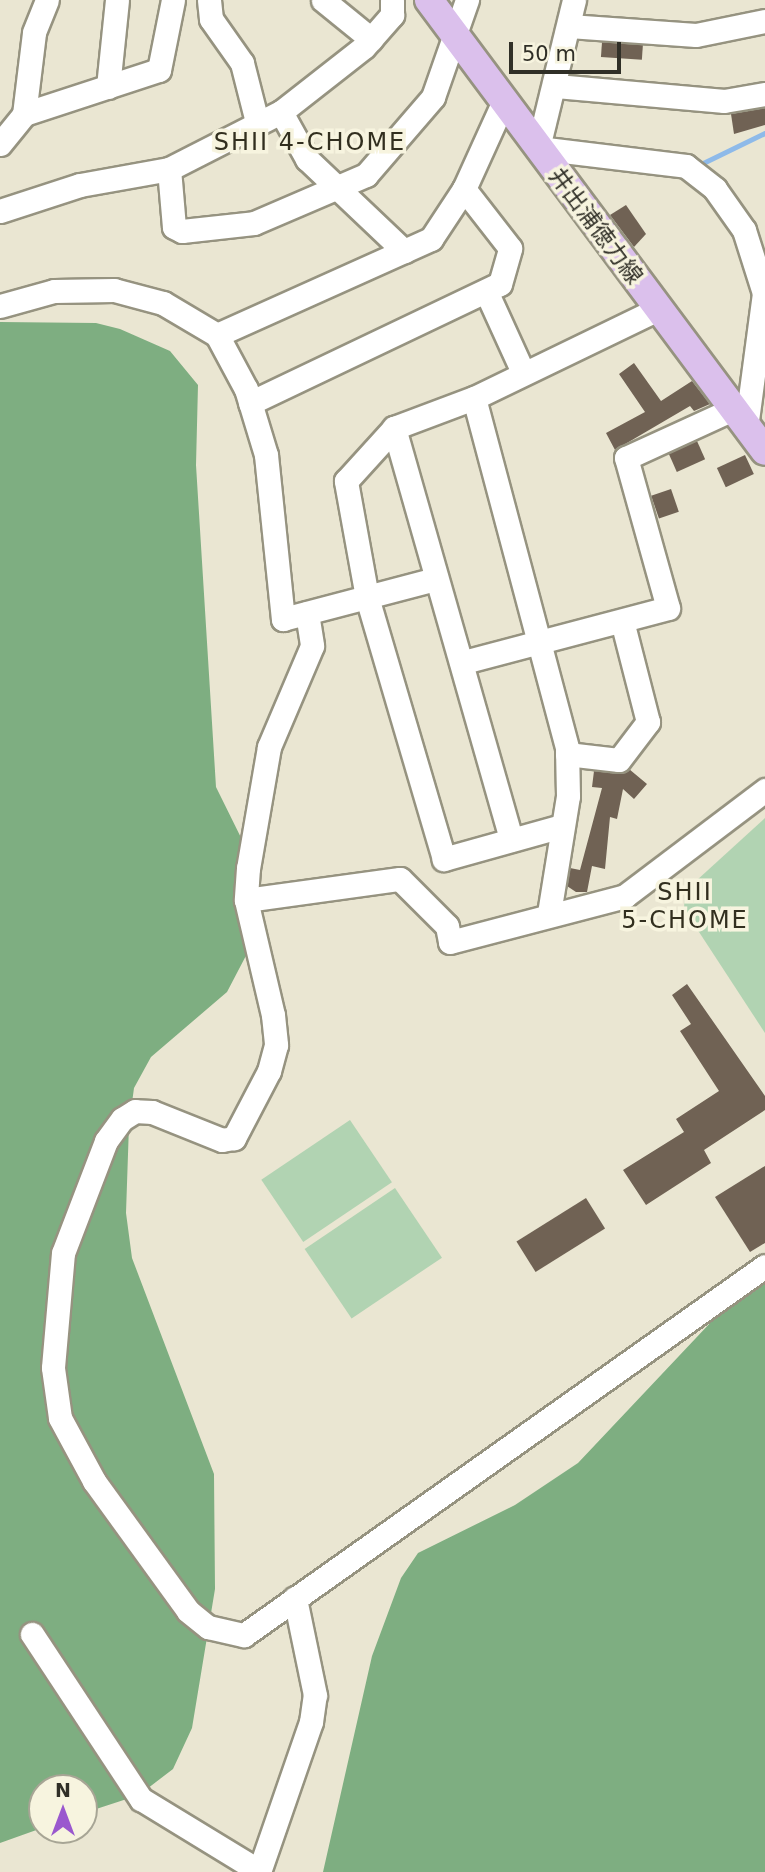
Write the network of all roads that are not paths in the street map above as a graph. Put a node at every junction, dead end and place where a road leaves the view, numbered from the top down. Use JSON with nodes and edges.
{"nodes":[{"id":1,"x":47,"y":0,"type":"edge"},
{"id":2,"x":117,"y":0,"type":"edge"},
{"id":3,"x":173,"y":0,"type":"edge"},
{"id":4,"x":209,"y":0,"type":"edge"},
{"id":5,"x":323,"y":0,"type":"edge"},
{"id":6,"x":392,"y":0,"type":"edge"},
{"id":7,"x":429,"y":0,"type":"edge"},
{"id":8,"x":467,"y":0,"type":"edge"},
{"id":9,"x":574,"y":0,"type":"edge"},
{"id":10,"x":765,"y":21,"type":"edge"},
{"id":11,"x":569,"y":26,"type":"junction"},
{"id":12,"x":454,"y":32,"type":"junction"},
{"id":13,"x":371,"y":38,"type":"junction"},
{"id":14,"x":556,"y":86,"type":"junction"},
{"id":15,"x":108,"y":87,"type":"junction"},
{"id":16,"x":765,"y":94,"type":"edge"},
{"id":17,"x":503,"y":103,"type":"junction"},
{"id":18,"x":281,"y":112,"type":"junction"},
{"id":19,"x":24,"y":114,"type":"junction"},
{"id":20,"x":257,"y":122,"type":"junction"},
{"id":21,"x":0,"y":144,"type":"edge"},
{"id":22,"x":538,"y":148,"type":"junction"},
{"id":23,"x":169,"y":169,"type":"junction"},
{"id":24,"x":339,"y":189,"type":"junction"},
{"id":25,"x":464,"y":189,"type":"junction"},
{"id":26,"x":0,"y":211,"type":"edge"},
{"id":27,"x":754,"y":232,"type":"edge"},
{"id":28,"x":404,"y":251,"type":"junction"},
{"id":29,"x":486,"y":291,"type":"junction"},
{"id":30,"x":0,"y":306,"type":"edge"},
{"id":31,"x":658,"y":309,"type":"junction"},
{"id":32,"x":217,"y":335,"type":"junction"},
{"id":33,"x":522,"y":370,"type":"junction"},
{"id":34,"x":474,"y":398,"type":"junction"},
{"id":35,"x":250,"y":403,"type":"junction"},
{"id":36,"x":739,"y":419,"type":"junction"},
{"id":37,"x":394,"y":428,"type":"junction"},
{"id":38,"x":765,"y":451,"type":"edge"},
{"id":39,"x":435,"y":579,"type":"junction"},
{"id":40,"x":367,"y":597,"type":"junction"},
{"id":41,"x":307,"y":613,"type":"junction"},
{"id":42,"x":622,"y":621,"type":"junction"},
{"id":43,"x":540,"y":645,"type":"junction"},
{"id":44,"x":464,"y":662,"type":"junction"},
{"id":45,"x":567,"y":754,"type":"junction"},
{"id":46,"x":765,"y":790,"type":"edge"},
{"id":47,"x":562,"y":826,"type":"junction"},
{"id":48,"x":512,"y":840,"type":"junction"},
{"id":49,"x":246,"y":900,"type":"junction"},
{"id":50,"x":549,"y":913,"type":"junction"},
{"id":51,"x":764,"y":1267,"type":"edge"},
{"id":52,"x":295,"y":1598,"type":"junction"},
{"id":53,"x":32,"y":1634,"type":"dead end"},
{"id":54,"x":259,"y":1871,"type":"edge"}],
"edges":[{"from":1,"to":19,"type":"street"},
{"from":2,"to":15,"type":"street"},
{"from":3,"to":15,"type":"street"},
{"from":4,"to":20,"type":"street"},
{"from":5,"to":13,"type":"street"},
{"from":6,"to":13,"type":"street"},
{"from":7,"to":12,"type":"main road","name":"井出浦徳力線"},
{"from":8,"to":12,"type":"street"},
{"from":9,"to":11,"type":"street"},
{"from":10,"to":11,"type":"street"},
{"from":11,"to":14,"type":"street"},
{"from":12,"to":17,"type":"main road","name":"井出浦徳力線"},
{"from":12,"to":24,"type":"street"},
{"from":13,"to":18,"type":"street"},
{"from":14,"to":16,"type":"street"},
{"from":14,"to":22,"type":"street"},
{"from":15,"to":19,"type":"street"},
{"from":17,"to":22,"type":"main road","name":"井出浦徳力線"},
{"from":17,"to":25,"type":"street"},
{"from":18,"to":20,"type":"street"},
{"from":18,"to":24,"type":"street"},
{"from":19,"to":21,"type":"street"},
{"from":20,"to":23,"type":"street"},
{"from":22,"to":27,"type":"street"},
{"from":22,"to":31,"type":"main road","name":"井出浦徳力線"},
{"from":23,"to":24,"type":"street"},
{"from":23,"to":26,"type":"street"},
{"from":24,"to":28,"type":"street"},
{"from":25,"to":28,"type":"street"},
{"from":25,"to":29,"type":"street"},
{"from":27,"to":36,"type":"street"},
{"from":28,"to":32,"type":"street"},
{"from":29,"to":33,"type":"street"},
{"from":29,"to":35,"type":"street"},
{"from":30,"to":32,"type":"street"},
{"from":31,"to":33,"type":"street"},
{"from":31,"to":36,"type":"main road","name":"井出浦徳力線"},
{"from":32,"to":35,"type":"street"},
{"from":33,"to":34,"type":"street"},
{"from":34,"to":37,"type":"street"},
{"from":34,"to":43,"type":"street"},
{"from":35,"to":41,"type":"street"},
{"from":36,"to":38,"type":"main road","name":"井出浦徳力線"},
{"from":36,"to":42,"type":"street"},
{"from":37,"to":39,"type":"street"},
{"from":37,"to":40,"type":"street"},
{"from":39,"to":40,"type":"street"},
{"from":39,"to":44,"type":"street"},
{"from":40,"to":41,"type":"street"},
{"from":40,"to":48,"type":"street"},
{"from":41,"to":49,"type":"street"},
{"from":42,"to":43,"type":"street"},
{"from":42,"to":45,"type":"street"},
{"from":43,"to":44,"type":"street"},
{"from":43,"to":45,"type":"street"},
{"from":44,"to":48,"type":"street"},
{"from":45,"to":47,"type":"street"},
{"from":46,"to":50,"type":"street"},
{"from":47,"to":48,"type":"street"},
{"from":47,"to":50,"type":"street"},
{"from":49,"to":50,"type":"street"},
{"from":49,"to":52,"type":"street"},
{"from":51,"to":52,"type":"street"},
{"from":52,"to":54,"type":"street"},
{"from":53,"to":54,"type":"street"}]}
